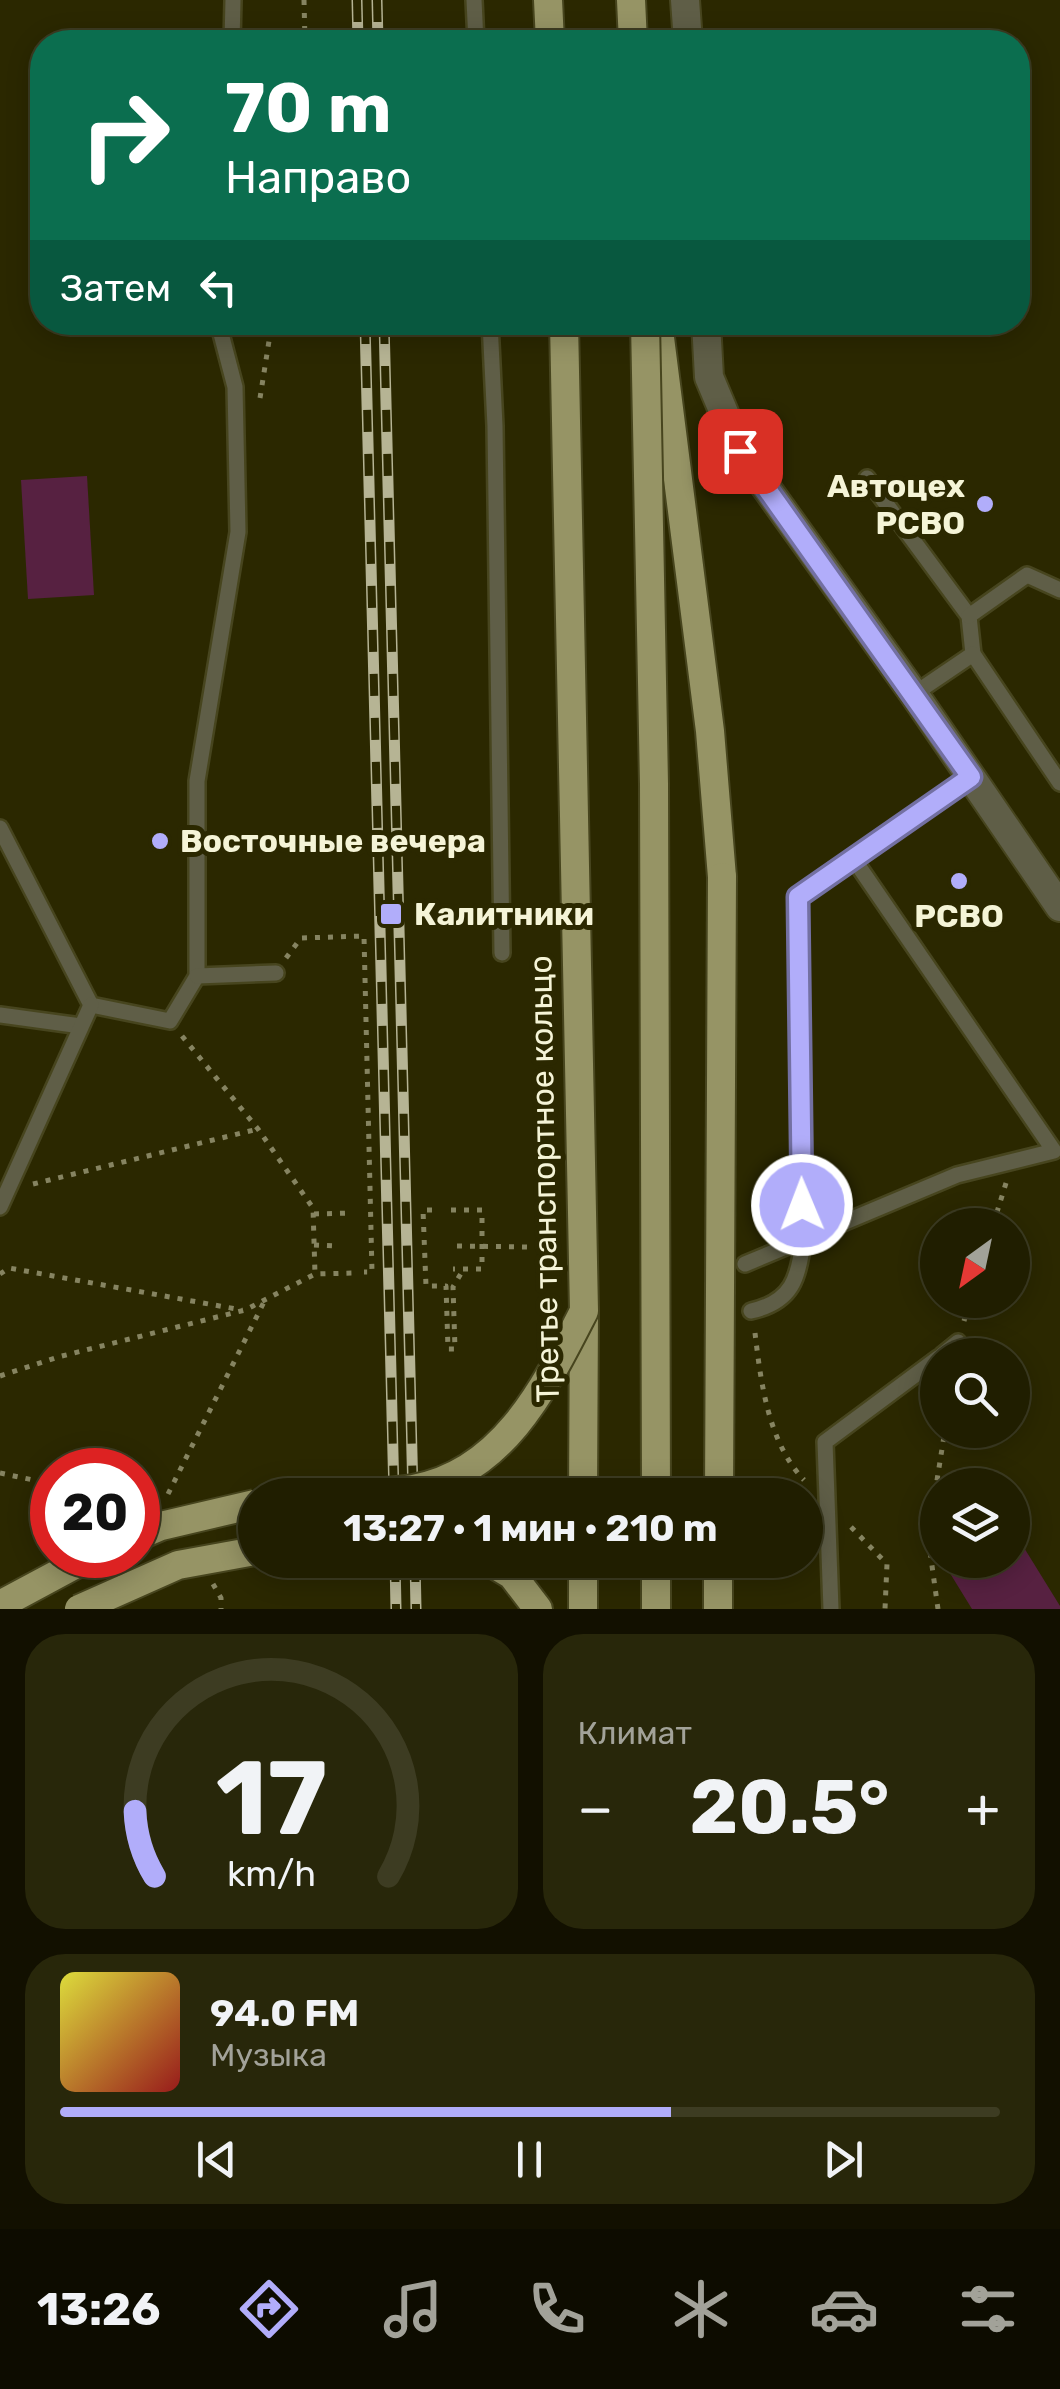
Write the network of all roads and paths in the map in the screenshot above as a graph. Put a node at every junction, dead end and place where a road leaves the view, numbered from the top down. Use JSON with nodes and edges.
{"nodes":[{"id":1,"x":232,"y":0,"type":"edge"},
{"id":2,"x":304,"y":0,"type":"edge"},
{"id":3,"x":474,"y":0,"type":"edge"},
{"id":4,"x":548,"y":0,"type":"edge"},
{"id":5,"x":631,"y":0,"type":"edge"},
{"id":6,"x":685,"y":0,"type":"edge"},
{"id":7,"x":232,"y":30,"type":"edge"},
{"id":8,"x":305,"y":30,"type":"edge"},
{"id":9,"x":475,"y":30,"type":"edge"},
{"id":10,"x":549,"y":30,"type":"edge"},
{"id":11,"x":632,"y":30,"type":"edge"},
{"id":12,"x":687,"y":30,"type":"edge"},
{"id":13,"x":221,"y":335,"type":"edge"},
{"id":14,"x":491,"y":335,"type":"edge"},
{"id":15,"x":564,"y":335,"type":"edge"},
{"id":16,"x":644,"y":335,"type":"edge"},
{"id":17,"x":660,"y":335,"type":"edge"},
{"id":18,"x":707,"y":335,"type":"edge"},
{"id":19,"x":867,"y":478,"type":"dead end"},
{"id":20,"x":1060,"y":590,"type":"edge"},
{"id":21,"x":969,"y":616,"type":"junction"},
{"id":22,"x":973,"y":654,"type":"junction"},
{"id":23,"x":914,"y":694,"type":"junction"},
{"id":24,"x":971,"y":777,"type":"junction"},
{"id":25,"x":1060,"y":783,"type":"edge"},
{"id":26,"x":0,"y":828,"type":"edge"},
{"id":27,"x":853,"y":858,"type":"junction"},
{"id":28,"x":1060,"y":907,"type":"edge"},
{"id":29,"x":502,"y":952,"type":"dead end"},
{"id":30,"x":276,"y":973,"type":"joint"},
{"id":31,"x":197,"y":976,"type":"junction"},
{"id":32,"x":91,"y":1004,"type":"junction"},
{"id":33,"x":0,"y":1015,"type":"edge"},
{"id":34,"x":170,"y":1021,"type":"junction"},
{"id":35,"x":82,"y":1026,"type":"junction"},
{"id":36,"x":258,"y":1129,"type":"junction"},
{"id":37,"x":1013,"y":1161,"type":"junction"},
{"id":38,"x":8,"y":1190,"type":"junction"},
{"id":39,"x":0,"y":1207,"type":"edge"},
{"id":40,"x":998,"y":1208,"type":"edge"},
{"id":41,"x":432,"y":1210,"type":"dead end"},
{"id":42,"x":451,"y":1210,"type":"dead end"},
{"id":43,"x":362,"y":1212,"type":"dead end"},
{"id":44,"x":371,"y":1212,"type":"junction"},
{"id":45,"x":352,"y":1213,"type":"dead end"},
{"id":46,"x":314,"y":1214,"type":"junction"},
{"id":47,"x":803,"y":1240,"type":"junction"},
{"id":48,"x":314,"y":1245,"type":"junction"},
{"id":49,"x":336,"y":1246,"type":"dead end"},
{"id":50,"x":457,"y":1246,"type":"dead end"},
{"id":51,"x":482,"y":1246,"type":"junction"},
{"id":52,"x":531,"y":1247,"type":"dead end"},
{"id":53,"x":745,"y":1264,"type":"dead end"},
{"id":54,"x":425,"y":1269,"type":"junction"},
{"id":55,"x":434,"y":1269,"type":"dead end"},
{"id":56,"x":453,"y":1269,"type":"dead end"},
{"id":57,"x":463,"y":1270,"type":"junction"},
{"id":58,"x":364,"y":1272,"type":"dead end"},
{"id":59,"x":354,"y":1273,"type":"dead end"},
{"id":60,"x":0,"y":1274,"type":"edge"},
{"id":61,"x":315,"y":1274,"type":"junction"},
{"id":62,"x":264,"y":1302,"type":"junction"},
{"id":63,"x":244,"y":1310,"type":"junction"},
{"id":64,"x":752,"y":1310,"type":"joint"},
{"id":65,"x":584,"y":1311,"type":"junction"},
{"id":66,"x":920,"y":1372,"type":"edge"},
{"id":67,"x":0,"y":1376,"type":"edge"},
{"id":68,"x":941,"y":1448,"type":"edge"},
{"id":69,"x":0,"y":1473,"type":"edge"},
{"id":70,"x":443,"y":1478,"type":"edge"},
{"id":71,"x":583,"y":1478,"type":"edge"},
{"id":72,"x":656,"y":1478,"type":"edge"},
{"id":73,"x":719,"y":1478,"type":"edge"},
{"id":74,"x":30,"y":1479,"type":"edge"},
{"id":75,"x":163,"y":1502,"type":"dead end"},
{"id":76,"x":829,"y":1505,"type":"junction"},
{"id":77,"x":238,"y":1508,"type":"edge"},
{"id":78,"x":160,"y":1526,"type":"edge"},
{"id":79,"x":238,"y":1554,"type":"edge"},
{"id":80,"x":50,"y":1578,"type":"edge"},
{"id":81,"x":514,"y":1578,"type":"edge"},
{"id":82,"x":583,"y":1578,"type":"edge"},
{"id":83,"x":656,"y":1578,"type":"edge"},
{"id":84,"x":718,"y":1578,"type":"edge"},
{"id":85,"x":0,"y":1605,"type":"edge"},
{"id":86,"x":79,"y":1609,"type":"edge"},
{"id":87,"x":538,"y":1609,"type":"edge"},
{"id":88,"x":583,"y":1609,"type":"edge"},
{"id":89,"x":656,"y":1609,"type":"edge"},
{"id":90,"x":718,"y":1609,"type":"edge"},
{"id":91,"x":831,"y":1609,"type":"edge"},
{"id":92,"x":885,"y":1609,"type":"edge"},
{"id":93,"x":938,"y":1609,"type":"edge"}],
"edges":[{"from":1,"to":7,"type":"lane"},
{"from":2,"to":8,"type":"path"},
{"from":3,"to":9,"type":"lane"},
{"from":4,"to":10,"type":"main road"},
{"from":5,"to":11,"type":"main road"},
{"from":6,"to":12,"type":"street"},
{"from":13,"to":31,"type":"lane"},
{"from":14,"to":29,"type":"lane"},
{"from":15,"to":65,"type":"main road","name":"Третье транспортное кольцо","bridge":true},
{"from":16,"to":72,"type":"main road","bridge":true},
{"from":17,"to":73,"type":"main road","bridge":true},
{"from":18,"to":23,"type":"street"},
{"from":19,"to":21,"type":"lane"},
{"from":20,"to":21,"type":"lane"},
{"from":21,"to":22,"type":"lane"},
{"from":22,"to":23,"type":"lane"},
{"from":22,"to":25,"type":"lane"},
{"from":23,"to":24,"type":"street"},
{"from":24,"to":27,"type":"lane"},
{"from":24,"to":28,"type":"street"},
{"from":26,"to":32,"type":"lane"},
{"from":27,"to":37,"type":"lane"},
{"from":27,"to":47,"type":"lane"},
{"from":30,"to":31,"type":"lane"},
{"from":30,"to":44,"type":"path"},
{"from":31,"to":34,"type":"lane"},
{"from":32,"to":34,"type":"lane"},
{"from":32,"to":35,"type":"lane"},
{"from":33,"to":35,"type":"lane"},
{"from":34,"to":36,"type":"path"},
{"from":35,"to":38,"type":"lane"},
{"from":36,"to":38,"type":"path"},
{"from":36,"to":46,"type":"path"},
{"from":37,"to":40,"type":"path"},
{"from":37,"to":47,"type":"lane"},
{"from":38,"to":39,"type":"lane"},
{"from":41,"to":54,"type":"path"},
{"from":42,"to":51,"type":"path"},
{"from":43,"to":44,"type":"path"},
{"from":44,"to":58,"type":"path"},
{"from":45,"to":46,"type":"path"},
{"from":46,"to":48,"type":"path"},
{"from":47,"to":53,"type":"lane"},
{"from":47,"to":64,"type":"lane"},
{"from":48,"to":49,"type":"path"},
{"from":48,"to":61,"type":"path"},
{"from":50,"to":51,"type":"path"},
{"from":51,"to":52,"type":"path"},
{"from":51,"to":57,"type":"path"},
{"from":54,"to":55,"type":"path"},
{"from":54,"to":57,"type":"path"},
{"from":56,"to":57,"type":"path"},
{"from":59,"to":61,"type":"path"},
{"from":60,"to":63,"type":"path"},
{"from":61,"to":62,"type":"path"},
{"from":62,"to":63,"type":"path"},
{"from":62,"to":75,"type":"path"},
{"from":63,"to":67,"type":"path"},
{"from":64,"to":76,"type":"path"},
{"from":65,"to":70,"type":"main road","bridge":true},
{"from":65,"to":71,"type":"main road","name":"Третье транспортное кольцо"},
{"from":66,"to":76,"type":"lane"},
{"from":68,"to":93,"type":"path"},
{"from":69,"to":74,"type":"path"},
{"from":76,"to":91,"type":"lane"},
{"from":76,"to":92,"type":"path"},
{"from":77,"to":78,"type":"main road","bridge":true},
{"from":79,"to":86,"type":"main road","bridge":true},
{"from":80,"to":85,"type":"main road"},
{"from":81,"to":87,"type":"main road"},
{"from":82,"to":88,"type":"main road"},
{"from":83,"to":89,"type":"main road"},
{"from":84,"to":90,"type":"main road"}]}
